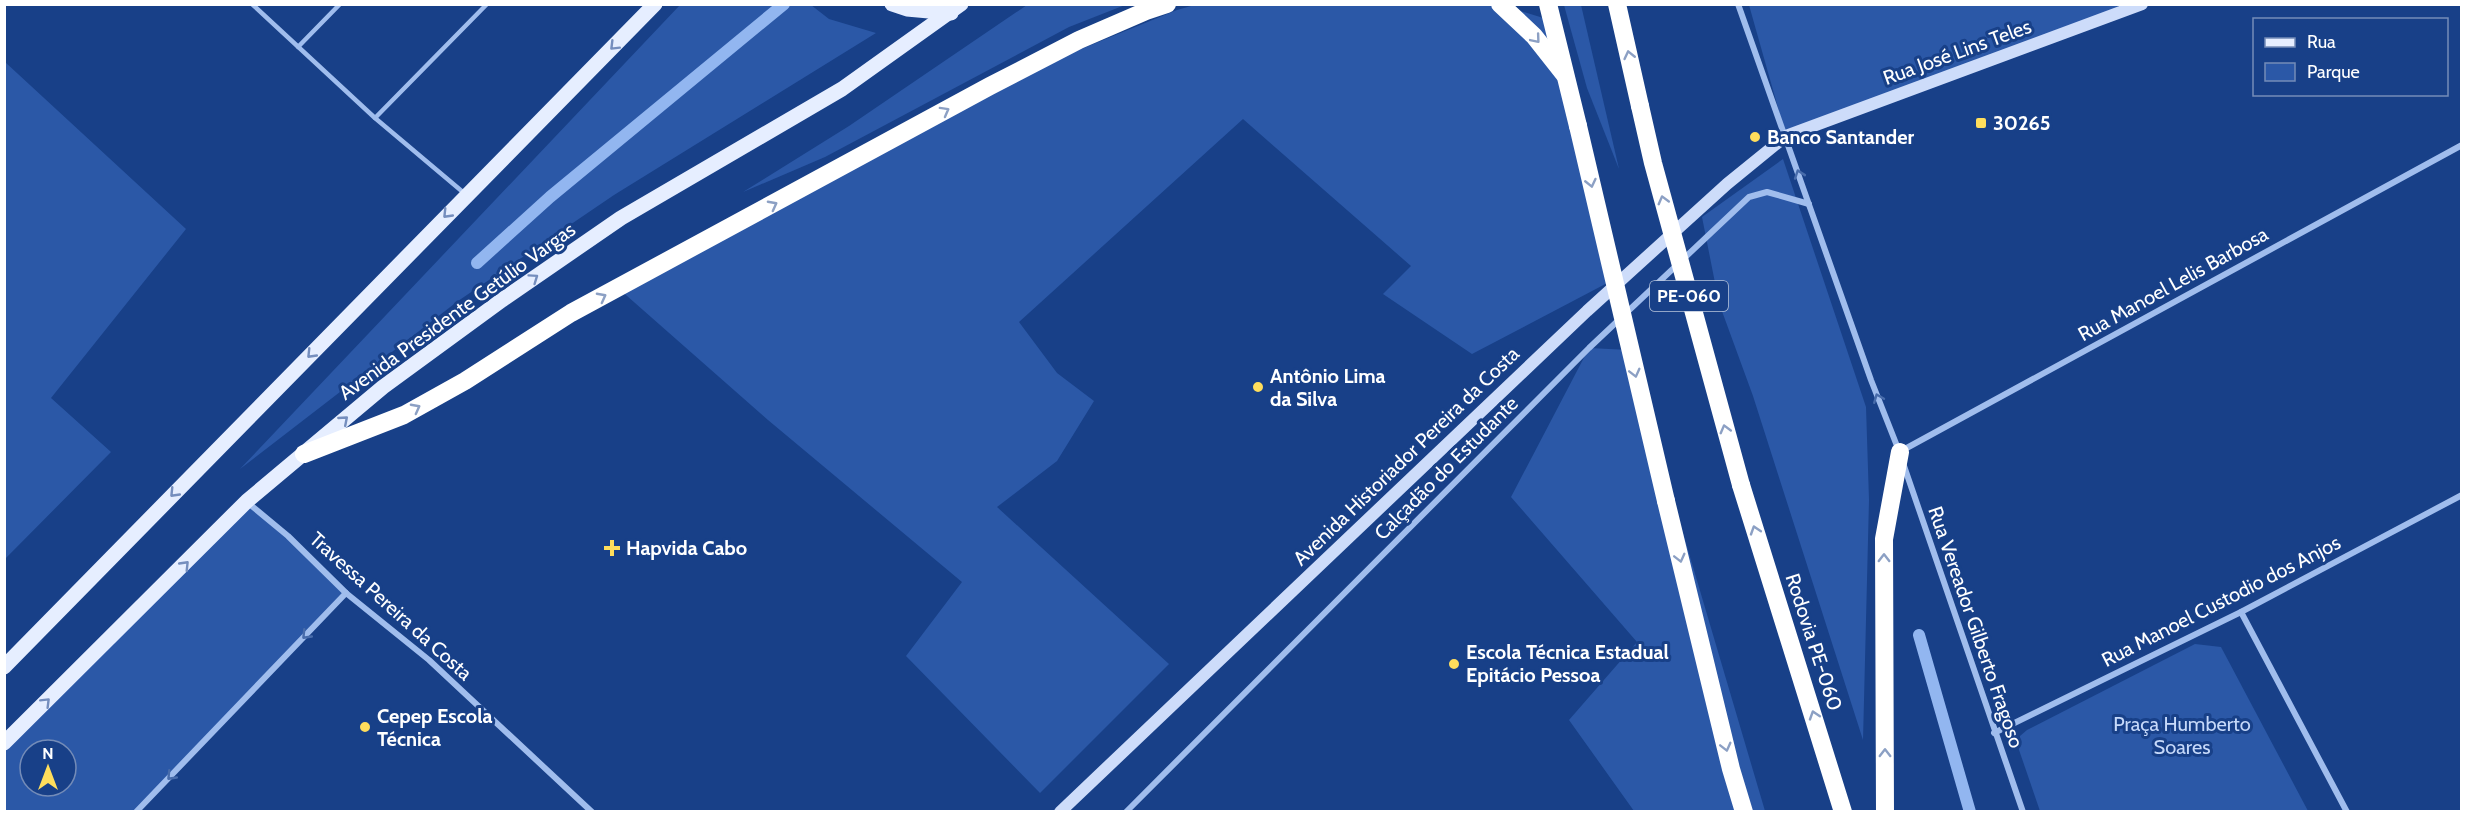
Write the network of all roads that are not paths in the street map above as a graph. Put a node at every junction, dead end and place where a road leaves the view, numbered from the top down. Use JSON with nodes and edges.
{"nodes":[{"id":1,"x":252,"y":4,"type":"edge"},
{"id":2,"x":340,"y":4,"type":"edge"},
{"id":3,"x":487,"y":4,"type":"edge"},
{"id":4,"x":655,"y":4,"type":"edge"},
{"id":5,"x":892,"y":4,"type":"edge"},
{"id":6,"x":1167,"y":4,"type":"edge"},
{"id":7,"x":1500,"y":4,"type":"edge"},
{"id":8,"x":1548,"y":4,"type":"edge"},
{"id":9,"x":1617,"y":4,"type":"edge"},
{"id":10,"x":1738,"y":4,"type":"edge"},
{"id":11,"x":2142,"y":4,"type":"edge"},
{"id":12,"x":956,"y":9,"type":"edge"},
{"id":13,"x":298,"y":47,"type":"junction"},
{"id":14,"x":1566,"y":77,"type":"junction"},
{"id":15,"x":375,"y":118,"type":"junction"},
{"id":16,"x":1786,"y":136,"type":"junction"},
{"id":17,"x":2462,"y":145,"type":"edge"},
{"id":18,"x":466,"y":194,"type":"junction"},
{"id":19,"x":1809,"y":204,"type":"junction"},
{"id":20,"x":1900,"y":452,"type":"junction"},
{"id":21,"x":304,"y":454,"type":"junction"},
{"id":22,"x":2462,"y":495,"type":"edge"},
{"id":23,"x":247,"y":501,"type":"junction"},
{"id":24,"x":346,"y":593,"type":"junction"},
{"id":25,"x":2241,"y":612,"type":"junction"},
{"id":26,"x":4,"y":667,"type":"edge"},
{"id":27,"x":1994,"y":733,"type":"junction"},
{"id":28,"x":4,"y":743,"type":"edge"},
{"id":29,"x":136,"y":812,"type":"edge"},
{"id":30,"x":592,"y":812,"type":"edge"},
{"id":31,"x":1060,"y":812,"type":"edge"},
{"id":32,"x":1126,"y":812,"type":"edge"},
{"id":33,"x":1744,"y":812,"type":"edge"},
{"id":34,"x":1843,"y":812,"type":"edge"},
{"id":35,"x":1885,"y":812,"type":"edge"},
{"id":36,"x":2023,"y":812,"type":"edge"},
{"id":37,"x":2347,"y":812,"type":"edge"}],
"edges":[{"from":1,"to":13,"type":"lane"},
{"from":2,"to":13,"type":"lane"},
{"from":3,"to":15,"type":"lane"},
{"from":4,"to":18,"type":"main road","one_way":true},
{"from":5,"to":12,"type":"main road"},
{"from":21,"to":6,"type":"highway","one_way":true},
{"from":7,"to":14,"type":"highway","one_way":true},
{"from":8,"to":14,"type":"highway","number":"PE-060"},
{"from":34,"to":9,"type":"highway","name":"Rodovia PE-060","number":"PE-060","one_way":true,"bridge":true},
{"from":10,"to":16,"type":"street","name":"Rua Vereador Gilberto Fragoso"},
{"from":11,"to":16,"type":"street","name":"Rua José Lins Teles"},
{"from":21,"to":12,"type":"main road","name":"Avenida Presidente Getúlio Vargas","one_way":true},
{"from":13,"to":15,"type":"lane"},
{"from":14,"to":33,"type":"highway","number":"PE-060","one_way":true,"bridge":true},
{"from":15,"to":18,"type":"lane"},
{"from":19,"to":16,"type":"street","name":"Rua Vereador Gilberto Fragoso","one_way":true},
{"from":16,"to":31,"type":"street","name":"Avenida Historiador Pereira da Costa"},
{"from":17,"to":20,"type":"street","name":"Rua Manoel Lelis Barbosa"},
{"from":18,"to":26,"type":"main road","one_way":true},
{"from":20,"to":19,"type":"street","name":"Rua Vereador Gilberto Fragoso","one_way":true},
{"from":19,"to":32,"type":"street","name":"Calçadão do Estudante"},
{"from":20,"to":27,"type":"street","name":"Rua Vereador Gilberto Fragoso"},
{"from":35,"to":20,"type":"highway","one_way":true},
{"from":21,"to":23,"type":"main road","name":"Avenida Presidente Getúlio Vargas"},
{"from":22,"to":25,"type":"street","name":"Rua Manoel Custodio dos Anjos"},
{"from":23,"to":24,"type":"street","name":"Travessa Pereira da Costa"},
{"from":28,"to":23,"type":"main road","name":"Avenida Presidente Getúlio Vargas","one_way":true},
{"from":24,"to":29,"type":"street","one_way":true},
{"from":24,"to":30,"type":"street","name":"Travessa Pereira da Costa"},
{"from":25,"to":27,"type":"street","name":"Rua Manoel Custodio dos Anjos"},
{"from":25,"to":37,"type":"street"},
{"from":27,"to":36,"type":"street","name":"Rua Vereador Gilberto Fragoso"}]}
